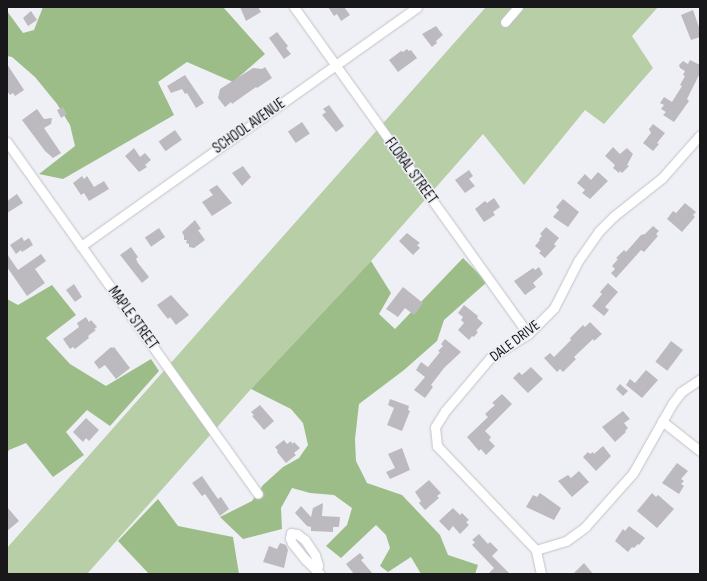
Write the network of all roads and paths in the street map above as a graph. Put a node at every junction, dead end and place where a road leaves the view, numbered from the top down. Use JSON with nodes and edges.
{"nodes":[{"id":1,"x":294,"y":7,"type":"edge"},
{"id":2,"x":417,"y":7,"type":"edge"},
{"id":3,"x":518,"y":7,"type":"edge"},
{"id":4,"x":505,"y":22,"type":"dead end"},
{"id":5,"x":335,"y":65,"type":"junction"},
{"id":6,"x":700,"y":135,"type":"edge"},
{"id":7,"x":7,"y":142,"type":"edge"},
{"id":8,"x":81,"y":246,"type":"junction"},
{"id":9,"x":528,"y":334,"type":"junction"},
{"id":10,"x":700,"y":378,"type":"edge"},
{"id":11,"x":662,"y":421,"type":"junction"},
{"id":12,"x":700,"y":451,"type":"edge"},
{"id":13,"x":258,"y":494,"type":"dead end"},
{"id":14,"x":536,"y":550,"type":"junction"},
{"id":15,"x":318,"y":573,"type":"edge"},
{"id":16,"x":541,"y":574,"type":"edge"}],
"edges":[{"from":1,"to":5,"type":"street","name":"FLORAL STREET"},
{"from":2,"to":5,"type":"street","name":"SCHOOL AVENUE"},
{"from":3,"to":4,"type":"street"},
{"from":5,"to":8,"type":"street","name":"SCHOOL AVENUE"},
{"from":5,"to":9,"type":"street","name":"FLORAL STREET"},
{"from":6,"to":9,"type":"street","name":"DALE DRIVE"},
{"from":7,"to":8,"type":"street","name":"MAPLE STREET"},
{"from":8,"to":13,"type":"street","name":"MAPLE STREET"},
{"from":9,"to":14,"type":"street","name":"DALE DRIVE"},
{"from":10,"to":11,"type":"street"},
{"from":11,"to":12,"type":"street"},
{"from":11,"to":14,"type":"street"},
{"from":14,"to":16,"type":"street"},
{"from":15,"to":15,"type":"street"}]}
